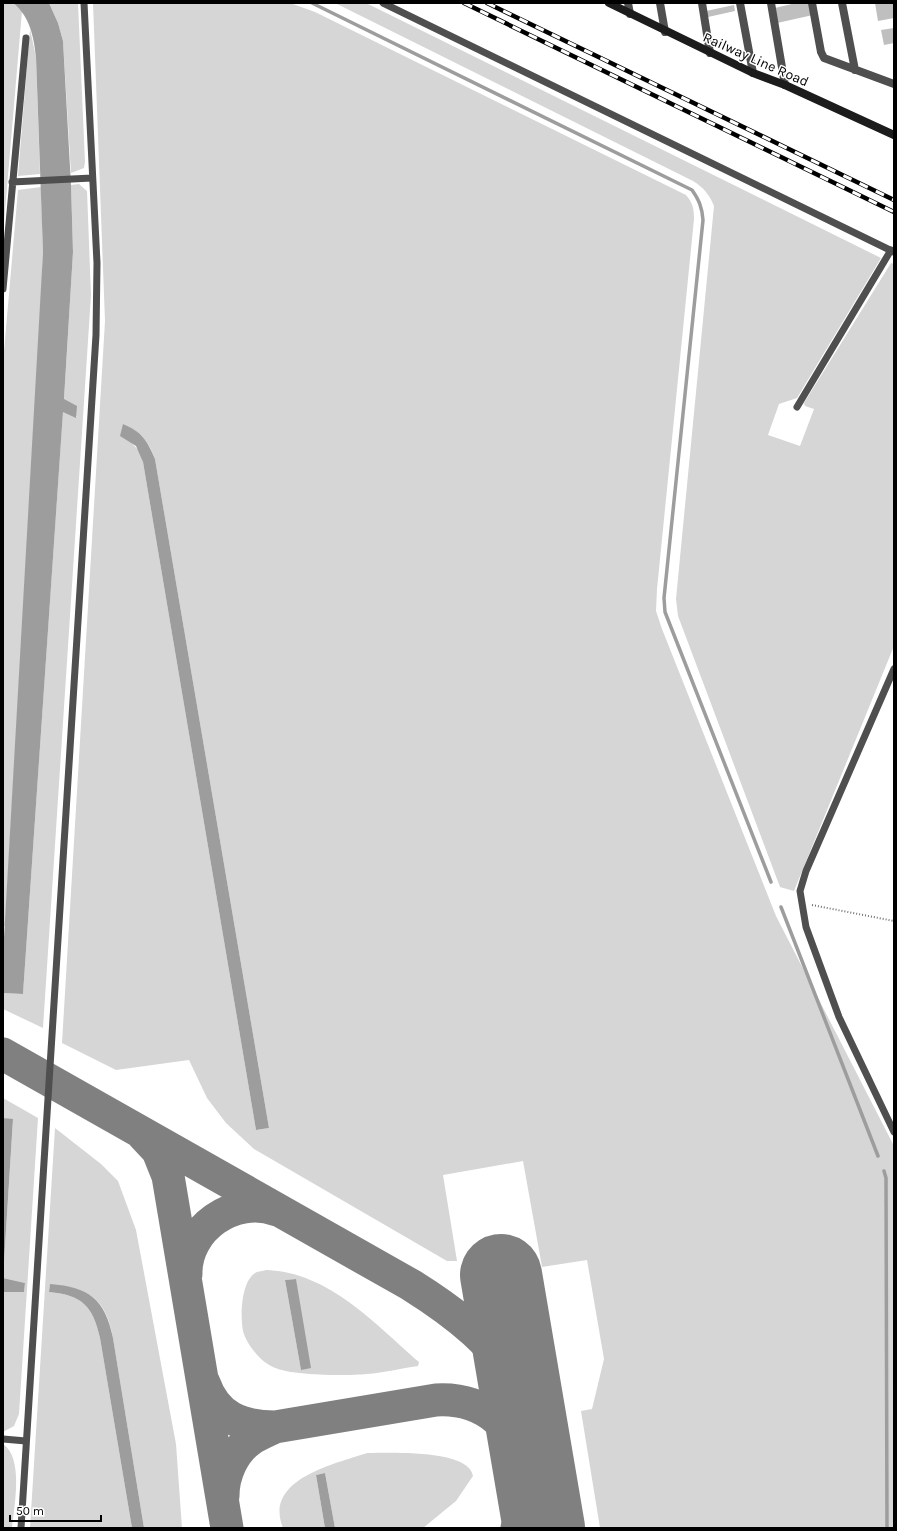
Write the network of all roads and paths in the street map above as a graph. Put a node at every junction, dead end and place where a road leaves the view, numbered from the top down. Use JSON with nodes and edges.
{"nodes":[{"id":1,"x":84,"y":3,"type":"edge"},
{"id":2,"x":383,"y":3,"type":"edge"},
{"id":3,"x":609,"y":3,"type":"edge"},
{"id":4,"x":628,"y":3,"type":"edge"},
{"id":5,"x":660,"y":3,"type":"edge"},
{"id":6,"x":702,"y":3,"type":"edge"},
{"id":7,"x":740,"y":3,"type":"edge"},
{"id":8,"x":771,"y":3,"type":"edge"},
{"id":9,"x":812,"y":3,"type":"edge"},
{"id":10,"x":842,"y":3,"type":"edge"},
{"id":11,"x":630,"y":14,"type":"junction"},
{"id":12,"x":665,"y":32,"type":"junction"},
{"id":13,"x":26,"y":38,"type":"dead end"},
{"id":14,"x":710,"y":53,"type":"junction"},
{"id":15,"x":855,"y":70,"type":"junction"},
{"id":16,"x":753,"y":73,"type":"junction"},
{"id":17,"x":894,"y":84,"type":"edge"},
{"id":18,"x":785,"y":85,"type":"junction"},
{"id":19,"x":894,"y":135,"type":"edge"},
{"id":20,"x":92,"y":178,"type":"junction"},
{"id":21,"x":12,"y":182,"type":"junction"},
{"id":22,"x":892,"y":251,"type":"edge"},
{"id":23,"x":3,"y":289,"type":"edge"},
{"id":24,"x":797,"y":407,"type":"dead end"},
{"id":25,"x":894,"y":669,"type":"edge"},
{"id":26,"x":801,"y":903,"type":"junction"},
{"id":27,"x":894,"y":921,"type":"edge"},
{"id":28,"x":894,"y":1132,"type":"edge"},
{"id":29,"x":3,"y":1439,"type":"edge"},
{"id":30,"x":26,"y":1441,"type":"junction"},
{"id":31,"x":21,"y":1528,"type":"edge"}],
"edges":[{"from":1,"to":20,"type":"lane"},
{"from":2,"to":22,"type":"lane"},
{"from":3,"to":11,"type":"street","name":"Railway Line Road"},
{"from":4,"to":11,"type":"street"},
{"from":5,"to":12,"type":"street"},
{"from":6,"to":14,"type":"street"},
{"from":7,"to":16,"type":"street"},
{"from":8,"to":18,"type":"street"},
{"from":9,"to":15,"type":"street"},
{"from":10,"to":15,"type":"street"},
{"from":11,"to":12,"type":"street","name":"Railway Line Road"},
{"from":12,"to":14,"type":"street","name":"Railway Line Road"},
{"from":13,"to":21,"type":"lane"},
{"from":14,"to":16,"type":"street","name":"Railway Line Road"},
{"from":15,"to":17,"type":"street"},
{"from":16,"to":18,"type":"street","name":"Railway Line Road"},
{"from":18,"to":19,"type":"street","name":"Railway Line Road"},
{"from":20,"to":21,"type":"lane"},
{"from":20,"to":30,"type":"lane"},
{"from":21,"to":23,"type":"lane"},
{"from":22,"to":24,"type":"lane"},
{"from":25,"to":26,"type":"lane"},
{"from":26,"to":27,"type":"path"},
{"from":26,"to":28,"type":"lane"},
{"from":29,"to":30,"type":"lane"},
{"from":30,"to":31,"type":"lane"}]}
